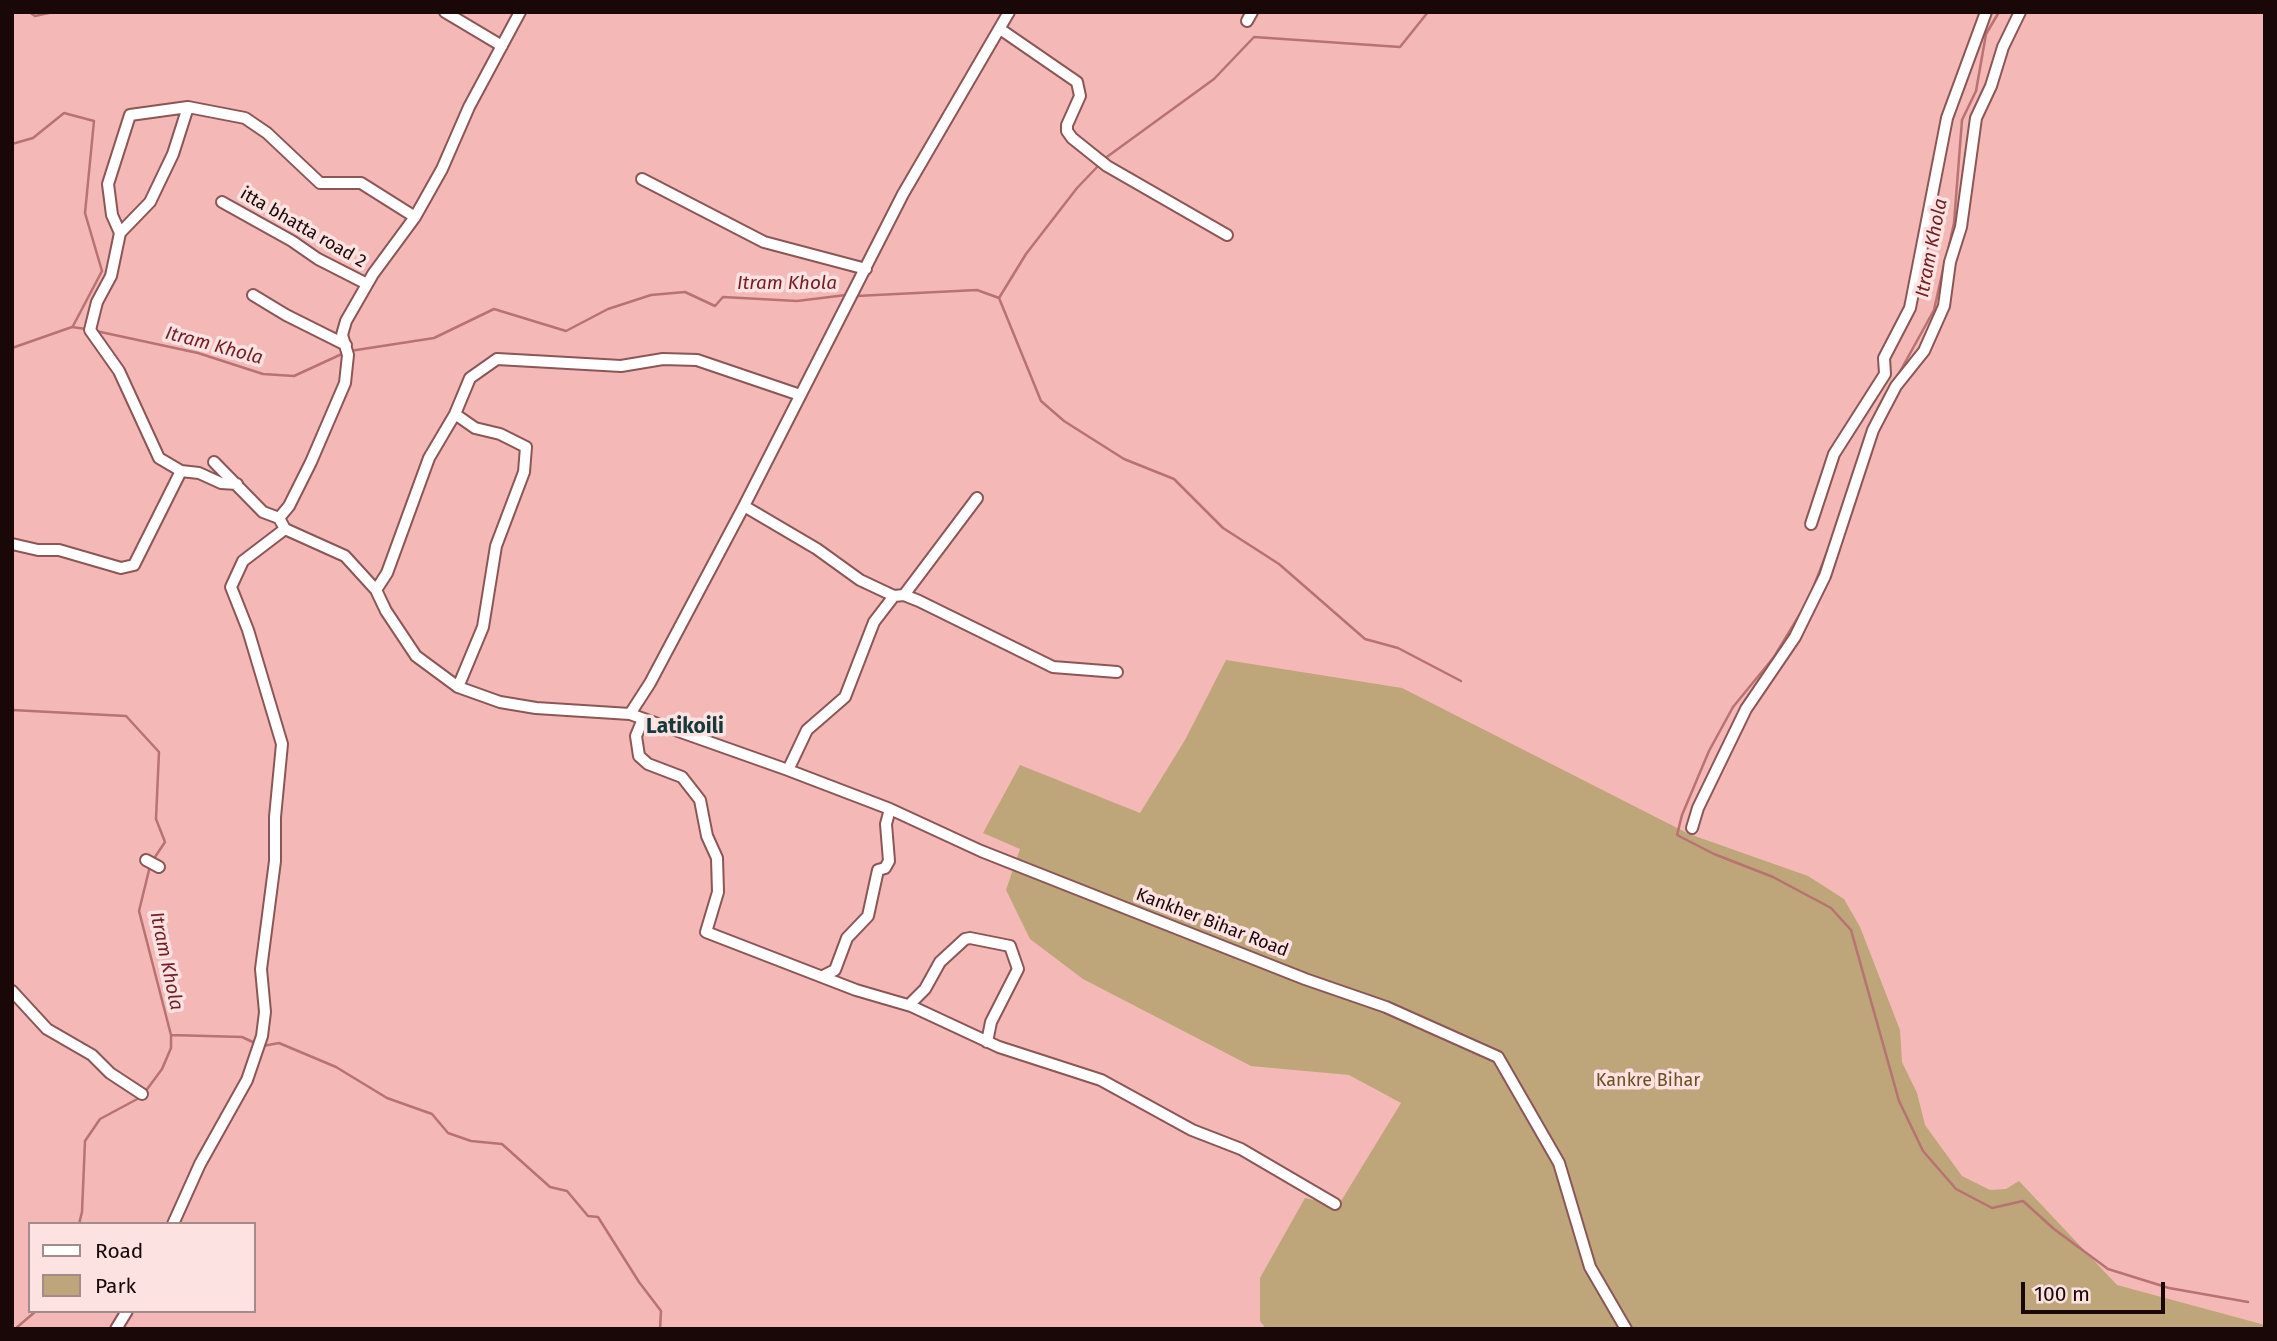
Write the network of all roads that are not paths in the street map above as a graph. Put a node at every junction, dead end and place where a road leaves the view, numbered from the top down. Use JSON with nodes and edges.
{"nodes":[{"id":1,"x":444,"y":12,"type":"edge"},
{"id":2,"x":520,"y":12,"type":"edge"},
{"id":3,"x":1009,"y":12,"type":"edge"},
{"id":4,"x":1986,"y":12,"type":"edge"},
{"id":5,"x":2020,"y":12,"type":"edge"},
{"id":6,"x":1000,"y":29,"type":"junction"},
{"id":7,"x":502,"y":46,"type":"junction"},
{"id":8,"x":188,"y":107,"type":"junction"},
{"id":9,"x":642,"y":179,"type":"dead end"},
{"id":10,"x":222,"y":202,"type":"dead end"},
{"id":11,"x":415,"y":217,"type":"junction"},
{"id":12,"x":120,"y":233,"type":"junction"},
{"id":13,"x":1227,"y":235,"type":"dead end"},
{"id":14,"x":866,"y":269,"type":"junction"},
{"id":15,"x":368,"y":284,"type":"junction"},
{"id":16,"x":253,"y":295,"type":"dead end"},
{"id":17,"x":347,"y":350,"type":"junction"},
{"id":18,"x":800,"y":395,"type":"junction"},
{"id":19,"x":455,"y":414,"type":"junction"},
{"id":20,"x":214,"y":462,"type":"dead end"},
{"id":21,"x":181,"y":471,"type":"junction"},
{"id":22,"x":237,"y":484,"type":"junction"},
{"id":23,"x":977,"y":498,"type":"dead end"},
{"id":24,"x":744,"y":506,"type":"junction"},
{"id":25,"x":279,"y":518,"type":"junction"},
{"id":26,"x":1811,"y":524,"type":"dead end"},
{"id":27,"x":285,"y":529,"type":"junction"},
{"id":28,"x":12,"y":544,"type":"edge"},
{"id":29,"x":376,"y":590,"type":"junction"},
{"id":30,"x":899,"y":595,"type":"junction"},
{"id":31,"x":1117,"y":672,"type":"dead end"},
{"id":32,"x":458,"y":687,"type":"junction"},
{"id":33,"x":630,"y":713,"type":"junction"},
{"id":34,"x":643,"y":719,"type":"junction"},
{"id":35,"x":788,"y":770,"type":"junction"},
{"id":36,"x":890,"y":809,"type":"junction"},
{"id":37,"x":1692,"y":828,"type":"dead end"},
{"id":38,"x":146,"y":860,"type":"dead end"},
{"id":39,"x":159,"y":867,"type":"dead end"},
{"id":40,"x":822,"y":976,"type":"junction"},
{"id":41,"x":12,"y":991,"type":"edge"},
{"id":42,"x":909,"y":1005,"type":"junction"},
{"id":43,"x":987,"y":1042,"type":"junction"},
{"id":44,"x":142,"y":1094,"type":"dead end"},
{"id":45,"x":1335,"y":1205,"type":"dead end"},
{"id":46,"x":174,"y":1222,"type":"edge"},
{"id":47,"x":126,"y":1313,"type":"edge"},
{"id":48,"x":116,"y":1329,"type":"edge"},
{"id":49,"x":1626,"y":1329,"type":"edge"}],
"edges":[{"from":1,"to":7,"type":"street"},
{"from":2,"to":7,"type":"street"},
{"from":3,"to":6,"type":"street"},
{"from":4,"to":26,"type":"street"},
{"from":5,"to":37,"type":"street"},
{"from":6,"to":13,"type":"street"},
{"from":6,"to":14,"type":"street"},
{"from":7,"to":11,"type":"street"},
{"from":8,"to":11,"type":"street"},
{"from":8,"to":12,"type":"street"},
{"from":8,"to":12,"type":"street"},
{"from":9,"to":14,"type":"street"},
{"from":10,"to":15,"type":"street","name":"itta bhatta road 2"},
{"from":11,"to":15,"type":"street"},
{"from":12,"to":21,"type":"street"},
{"from":14,"to":18,"type":"street"},
{"from":15,"to":17,"type":"street"},
{"from":16,"to":17,"type":"street"},
{"from":17,"to":25,"type":"street"},
{"from":18,"to":19,"type":"street"},
{"from":18,"to":24,"type":"street"},
{"from":19,"to":29,"type":"street"},
{"from":19,"to":32,"type":"street"},
{"from":20,"to":22,"type":"street"},
{"from":21,"to":22,"type":"street"},
{"from":21,"to":28,"type":"street"},
{"from":22,"to":25,"type":"street"},
{"from":23,"to":30,"type":"street"},
{"from":24,"to":30,"type":"street"},
{"from":24,"to":33,"type":"street"},
{"from":25,"to":27,"type":"street"},
{"from":27,"to":29,"type":"street"},
{"from":27,"to":46,"type":"street"},
{"from":29,"to":32,"type":"street"},
{"from":30,"to":31,"type":"street"},
{"from":30,"to":35,"type":"street"},
{"from":32,"to":33,"type":"street"},
{"from":33,"to":34,"type":"street","name":"Kankher Bihar Road"},
{"from":34,"to":35,"type":"street","name":"Kankher Bihar Road"},
{"from":34,"to":40,"type":"street"},
{"from":35,"to":36,"type":"street","name":"Kankher Bihar Road"},
{"from":36,"to":40,"type":"street"},
{"from":36,"to":49,"type":"street","name":"Kankher Bihar Road"},
{"from":38,"to":39,"type":"street"},
{"from":40,"to":42,"type":"street"},
{"from":41,"to":44,"type":"street"},
{"from":42,"to":43,"type":"street"},
{"from":42,"to":43,"type":"street"},
{"from":43,"to":45,"type":"street"},
{"from":47,"to":48,"type":"street"}]}
